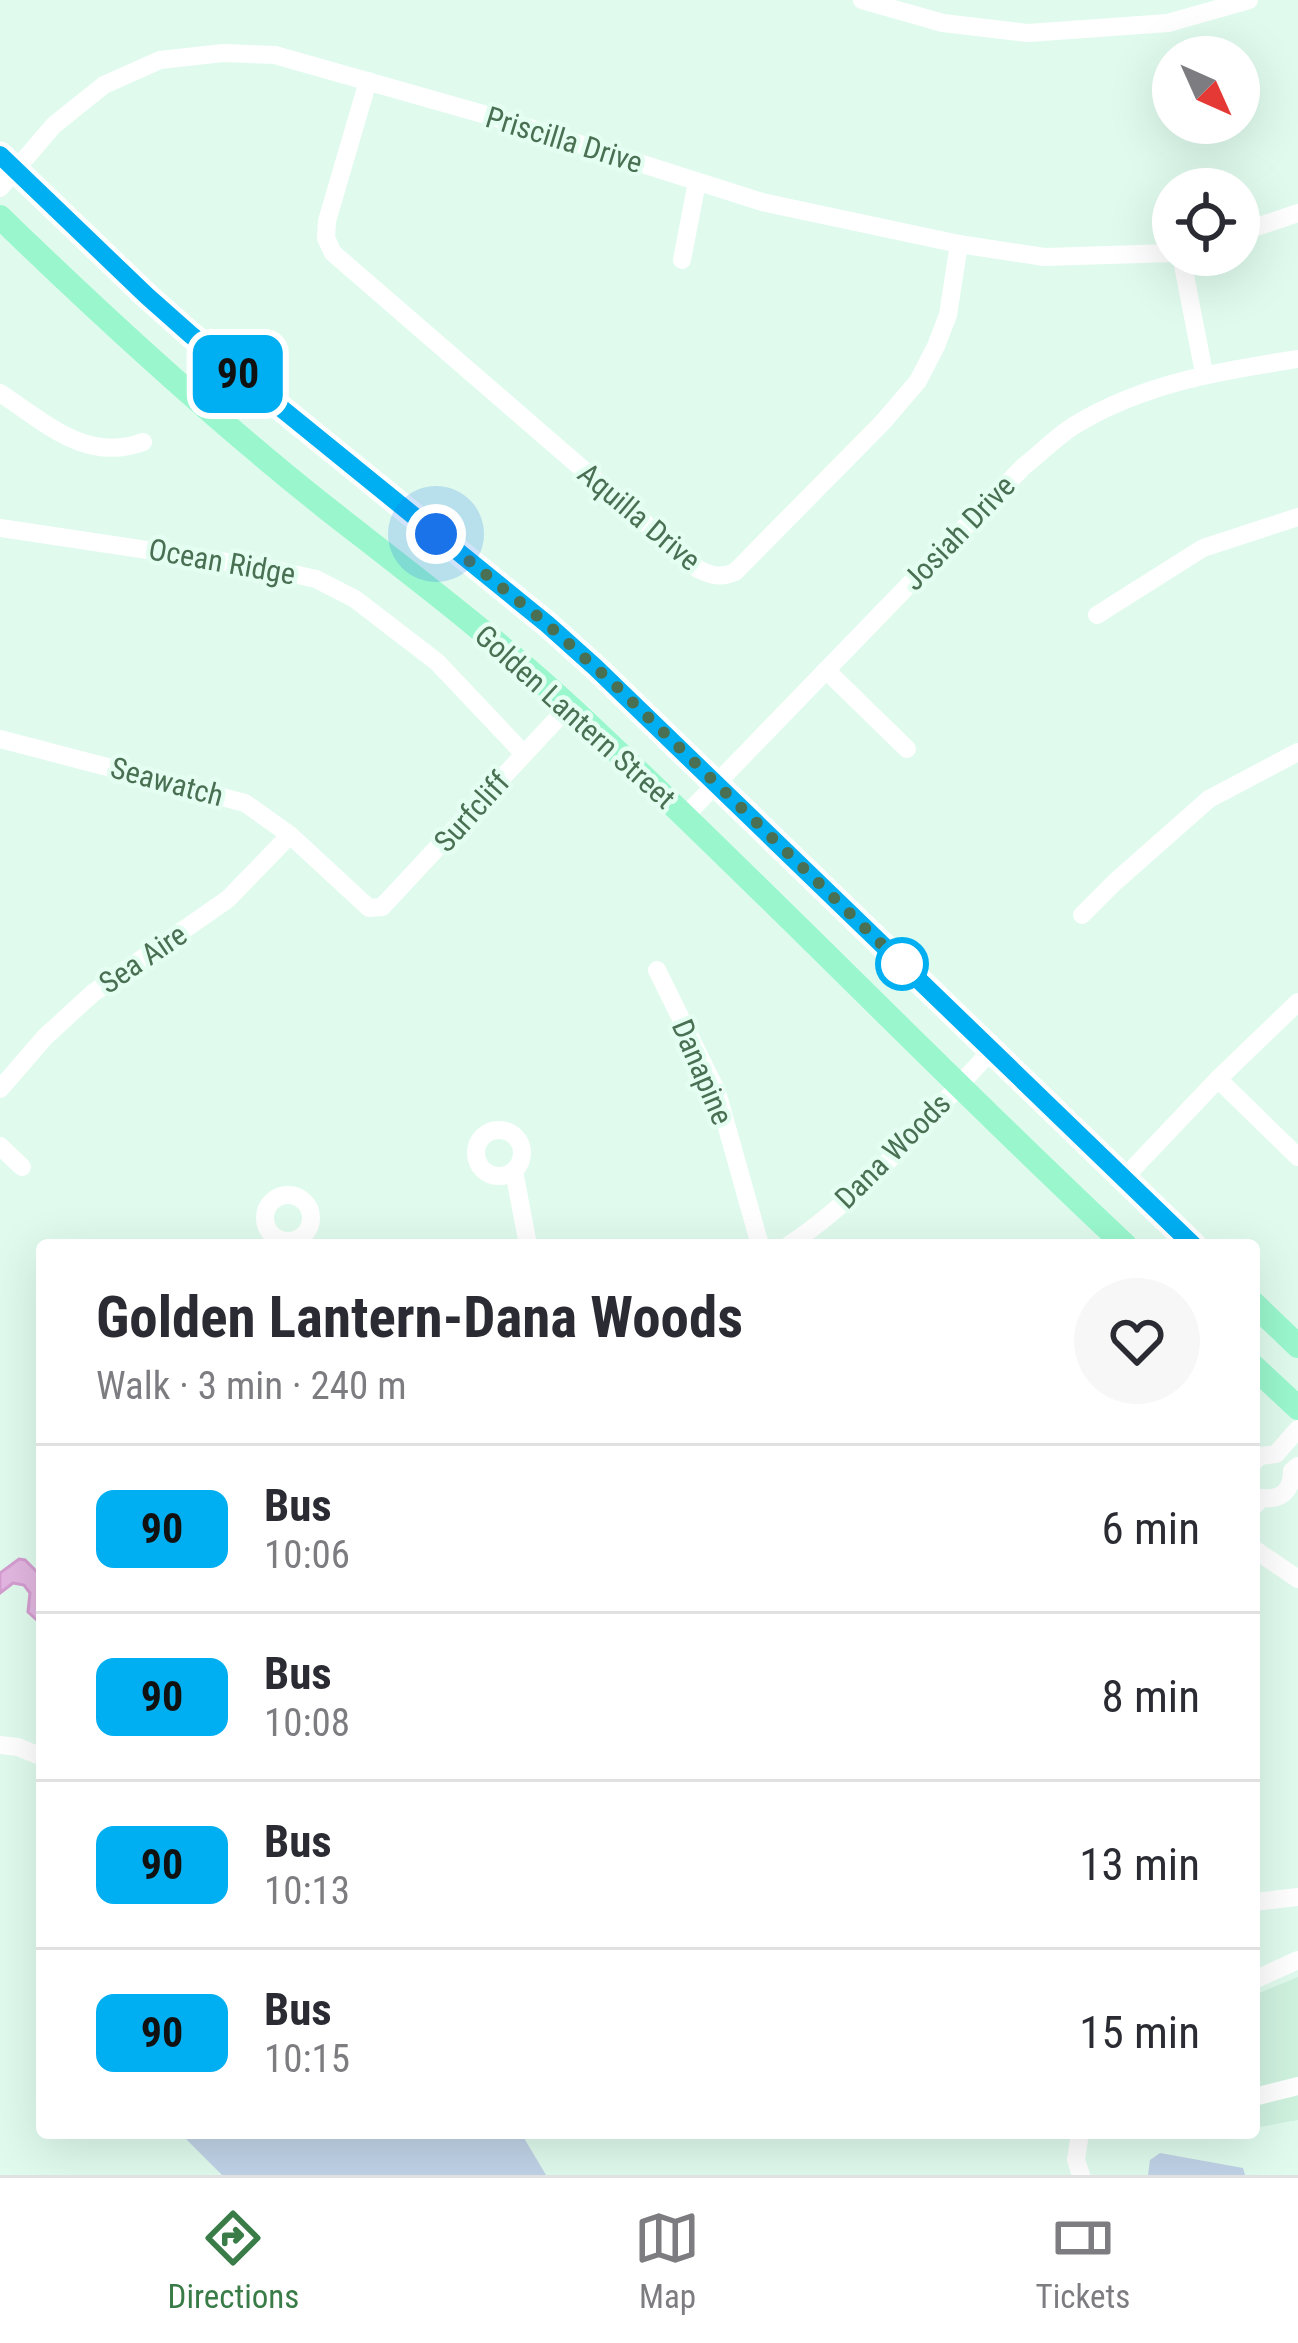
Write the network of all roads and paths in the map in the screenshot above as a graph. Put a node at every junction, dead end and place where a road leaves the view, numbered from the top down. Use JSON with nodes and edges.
{"nodes":[{"id":1,"x":862,"y":0,"type":"edge"},
{"id":2,"x":946,"y":0,"type":"edge"},
{"id":3,"x":1249,"y":0,"type":"edge"},
{"id":4,"x":943,"y":23,"type":"junction"},
{"id":5,"x":368,"y":81,"type":"junction"},
{"id":6,"x":5,"y":171,"type":"edge"},
{"id":7,"x":697,"y":182,"type":"junction"},
{"id":8,"x":1298,"y":213,"type":"edge"},
{"id":9,"x":0,"y":217,"type":"edge"},
{"id":10,"x":1260,"y":226,"type":"edge"},
{"id":11,"x":959,"y":244,"type":"junction"},
{"id":12,"x":1152,"y":255,"type":"edge"},
{"id":13,"x":682,"y":260,"type":"dead end"},
{"id":14,"x":1182,"y":276,"type":"edge"},
{"id":15,"x":1298,"y":358,"type":"edge"},
{"id":16,"x":1204,"y":373,"type":"junction"},
{"id":17,"x":0,"y":393,"type":"edge"},
{"id":18,"x":143,"y":442,"type":"dead end"},
{"id":19,"x":1298,"y":517,"type":"edge"},
{"id":20,"x":0,"y":528,"type":"edge"},
{"id":21,"x":1097,"y":615,"type":"dead end"},
{"id":22,"x":826,"y":670,"type":"junction"},
{"id":23,"x":569,"y":706,"type":"junction"},
{"id":24,"x":0,"y":739,"type":"edge"},
{"id":25,"x":907,"y":749,"type":"dead end"},
{"id":26,"x":1298,"y":752,"type":"edge"},
{"id":27,"x":524,"y":754,"type":"junction"},
{"id":28,"x":716,"y":783,"type":"junction"},
{"id":29,"x":685,"y":815,"type":"junction"},
{"id":30,"x":290,"y":835,"type":"junction"},
{"id":31,"x":370,"y":908,"type":"joint"},
{"id":32,"x":1082,"y":915,"type":"dead end"},
{"id":33,"x":657,"y":970,"type":"dead end"},
{"id":34,"x":1298,"y":1001,"type":"edge"},
{"id":35,"x":991,"y":1051,"type":"junction"},
{"id":36,"x":1219,"y":1079,"type":"junction"},
{"id":37,"x":959,"y":1085,"type":"junction"},
{"id":38,"x":0,"y":1089,"type":"edge"},
{"id":39,"x":0,"y":1146,"type":"edge"},
{"id":40,"x":1298,"y":1157,"type":"edge"},
{"id":41,"x":22,"y":1167,"type":"dead end"},
{"id":42,"x":514,"y":1171,"type":"dead end"},
{"id":43,"x":1124,"y":1178,"type":"junction"},
{"id":44,"x":527,"y":1239,"type":"edge"},
{"id":45,"x":758,"y":1239,"type":"edge"},
{"id":46,"x":798,"y":1239,"type":"edge"},
{"id":47,"x":1119,"y":1239,"type":"edge"},
{"id":48,"x":1187,"y":1239,"type":"edge"},
{"id":49,"x":1260,"y":1310,"type":"edge"},
{"id":50,"x":1298,"y":1346,"type":"edge"},
{"id":51,"x":1260,"y":1372,"type":"edge"},
{"id":52,"x":1298,"y":1408,"type":"edge"},
{"id":53,"x":1298,"y":1429,"type":"edge"},
{"id":54,"x":1260,"y":1456,"type":"edge"},
{"id":55,"x":1298,"y":1466,"type":"edge"},
{"id":56,"x":1260,"y":1500,"type":"edge"},
{"id":57,"x":1260,"y":1553,"type":"edge"},
{"id":58,"x":1298,"y":1579,"type":"edge"},
{"id":59,"x":0,"y":1745,"type":"edge"},
{"id":60,"x":36,"y":1754,"type":"edge"},
{"id":61,"x":1298,"y":1897,"type":"edge"},
{"id":62,"x":1260,"y":1902,"type":"edge"},
{"id":63,"x":1298,"y":1960,"type":"edge"},
{"id":64,"x":1260,"y":1977,"type":"edge"},
{"id":65,"x":1298,"y":2086,"type":"edge"},
{"id":66,"x":1260,"y":2096,"type":"edge"},
{"id":67,"x":1079,"y":2139,"type":"edge"},
{"id":68,"x":1081,"y":2175,"type":"edge"}],
"edges":[{"from":1,"to":4,"type":"street"},
{"from":2,"to":4,"type":"street"},
{"from":3,"to":4,"type":"street"},
{"from":5,"to":6,"type":"street","name":"Priscilla Drive"},
{"from":5,"to":7,"type":"street","name":"Priscilla Drive"},
{"from":5,"to":11,"type":"street","name":"Aquilla Drive"},
{"from":6,"to":28,"type":"main road","name":"Golden Lantern Street"},
{"from":7,"to":11,"type":"street","name":"Priscilla Drive"},
{"from":7,"to":13,"type":"street"},
{"from":8,"to":10,"type":"street"},
{"from":9,"to":23,"type":"main road","name":"Golden Lantern Street"},
{"from":11,"to":12,"type":"street","name":"Priscilla Drive"},
{"from":14,"to":16,"type":"street"},
{"from":15,"to":16,"type":"street","name":"Josiah Drive"},
{"from":16,"to":22,"type":"street","name":"Josiah Drive"},
{"from":17,"to":18,"type":"street"},
{"from":19,"to":21,"type":"street"},
{"from":20,"to":27,"type":"street","name":"Ocean Ridge"},
{"from":22,"to":25,"type":"street"},
{"from":22,"to":28,"type":"street","name":"Josiah Drive"},
{"from":23,"to":27,"type":"street","name":"Surfcliff"},
{"from":23,"to":29,"type":"main road","name":"Golden Lantern Street"},
{"from":24,"to":30,"type":"street","name":"Seawatch"},
{"from":26,"to":32,"type":"street"},
{"from":27,"to":31,"type":"street","name":"Surfcliff"},
{"from":28,"to":29,"type":"street","name":"Josiah Drive"},
{"from":28,"to":35,"type":"main road","name":"Golden Lantern Street"},
{"from":29,"to":37,"type":"main road","name":"Golden Lantern Street"},
{"from":30,"to":31,"type":"street","name":"Seawatch"},
{"from":30,"to":38,"type":"street","name":"Sea Aire"},
{"from":33,"to":45,"type":"street","name":"Danapine"},
{"from":34,"to":36,"type":"street"},
{"from":35,"to":37,"type":"street","name":"Dana Woods"},
{"from":35,"to":43,"type":"main road","name":"Golden Lantern Street"},
{"from":36,"to":40,"type":"street"},
{"from":36,"to":43,"type":"street"},
{"from":37,"to":46,"type":"street","name":"Dana Woods"},
{"from":37,"to":47,"type":"main road","name":"Golden Lantern Street"},
{"from":39,"to":41,"type":"street"},
{"from":42,"to":44,"type":"street"},
{"from":43,"to":48,"type":"main road","name":"Golden Lantern Street"},
{"from":49,"to":50,"type":"main road"},
{"from":51,"to":52,"type":"main road"},
{"from":53,"to":54,"type":"street"},
{"from":55,"to":56,"type":"street"},
{"from":57,"to":58,"type":"street"},
{"from":59,"to":60,"type":"street"},
{"from":61,"to":62,"type":"street"},
{"from":63,"to":64,"type":"street"},
{"from":65,"to":66,"type":"street"},
{"from":67,"to":68,"type":"street"}]}
